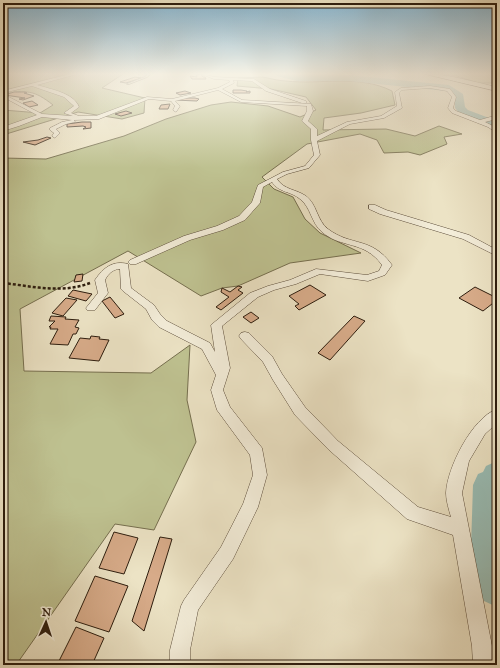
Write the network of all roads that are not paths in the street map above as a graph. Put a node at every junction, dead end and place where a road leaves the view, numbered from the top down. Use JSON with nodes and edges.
{"nodes":[{"id":1,"x":20,"y":105,"type":"edge"},
{"id":2,"x":76,"y":105,"type":"edge"},
{"id":3,"x":130,"y":105,"type":"edge"},
{"id":4,"x":177,"y":105,"type":"edge"},
{"id":5,"x":309,"y":105,"type":"edge"},
{"id":6,"x":400,"y":105,"type":"edge"},
{"id":7,"x":451,"y":105,"type":"edge"},
{"id":8,"x":176,"y":110,"type":"dead end"},
{"id":9,"x":41,"y":115,"type":"junction"},
{"id":10,"x":497,"y":117,"type":"edge"},
{"id":11,"x":87,"y":118,"type":"junction"},
{"id":12,"x":480,"y":122,"type":"junction"},
{"id":13,"x":3,"y":129,"type":"edge"},
{"id":14,"x":497,"y":131,"type":"edge"},
{"id":15,"x":55,"y":136,"type":"dead end"},
{"id":16,"x":314,"y":140,"type":"junction"},
{"id":17,"x":273,"y":178,"type":"junction"},
{"id":18,"x":372,"y":207,"type":"dead end"},
{"id":19,"x":497,"y":252,"type":"edge"},
{"id":20,"x":134,"y":262,"type":"dead end"},
{"id":21,"x":91,"y":308,"type":"dead end"},
{"id":22,"x":245,"y":336,"type":"dead end"},
{"id":23,"x":222,"y":374,"type":"junction"},
{"id":24,"x":497,"y":415,"type":"edge"},
{"id":25,"x":461,"y":529,"type":"junction"},
{"id":26,"x":180,"y":665,"type":"edge"},
{"id":27,"x":483,"y":665,"type":"edge"}],
"edges":[{"from":1,"to":9,"type":"street"},
{"from":2,"to":11,"type":"street"},
{"from":3,"to":11,"type":"street"},
{"from":4,"to":8,"type":"street"},
{"from":5,"to":16,"type":"street"},
{"from":6,"to":16,"type":"street"},
{"from":7,"to":12,"type":"street"},
{"from":9,"to":11,"type":"street"},
{"from":9,"to":13,"type":"street"},
{"from":10,"to":12,"type":"street"},
{"from":11,"to":15,"type":"street"},
{"from":12,"to":14,"type":"street"},
{"from":16,"to":17,"type":"street"},
{"from":17,"to":20,"type":"street"},
{"from":17,"to":23,"type":"street"},
{"from":18,"to":19,"type":"street"},
{"from":21,"to":23,"type":"street"},
{"from":22,"to":25,"type":"street"},
{"from":23,"to":26,"type":"street"},
{"from":24,"to":25,"type":"street"},
{"from":25,"to":27,"type":"street"}]}
